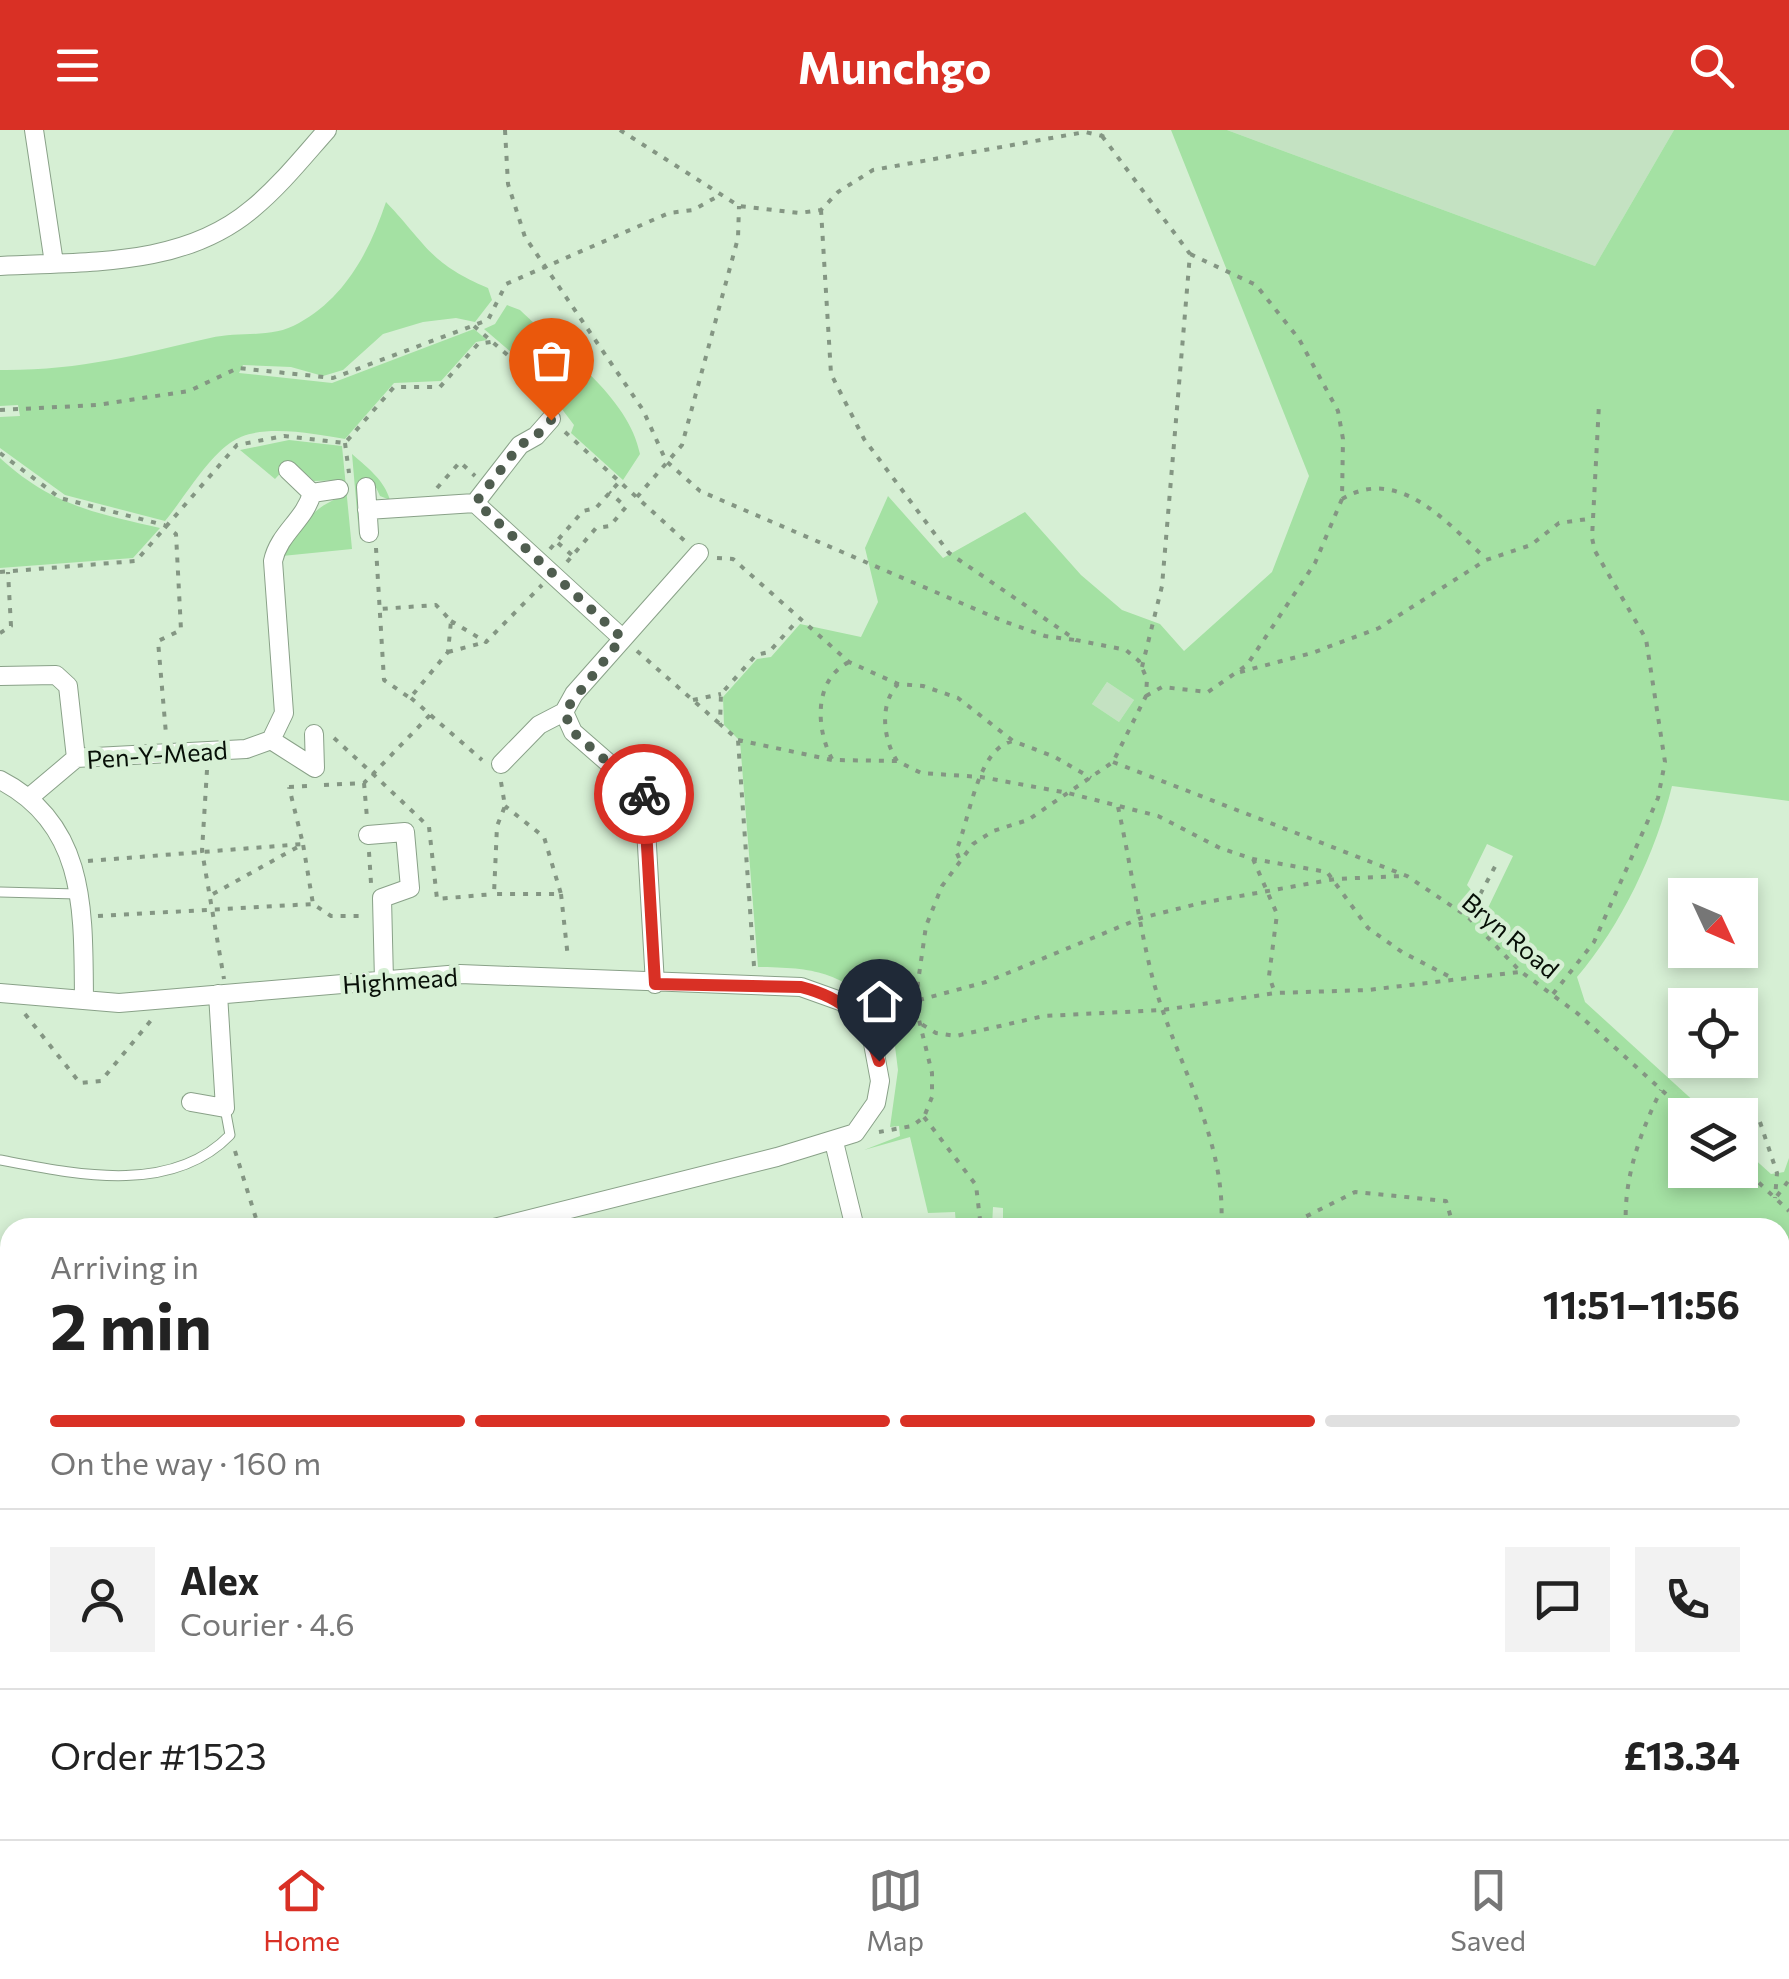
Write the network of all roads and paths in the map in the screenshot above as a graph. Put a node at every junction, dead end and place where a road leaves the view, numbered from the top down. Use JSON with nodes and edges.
{"nodes":[{"id":1,"x":34,"y":130,"type":"edge"},
{"id":2,"x":326,"y":130,"type":"edge"},
{"id":3,"x":505,"y":130,"type":"edge"},
{"id":4,"x":620,"y":130,"type":"edge"},
{"id":5,"x":1104,"y":133,"type":"edge"},
{"id":6,"x":722,"y":194,"type":"junction"},
{"id":7,"x":739,"y":206,"type":"junction"},
{"id":8,"x":822,"y":210,"type":"junction"},
{"id":9,"x":1190,"y":254,"type":"junction"},
{"id":10,"x":54,"y":263,"type":"junction"},
{"id":11,"x":541,"y":265,"type":"junction"},
{"id":12,"x":0,"y":266,"type":"edge"},
{"id":13,"x":474,"y":326,"type":"junction"},
{"id":14,"x":493,"y":342,"type":"junction"},
{"id":15,"x":1599,"y":404,"type":"dead end"},
{"id":16,"x":0,"y":410,"type":"edge"},
{"id":17,"x":544,"y":413,"type":"joint"},
{"id":18,"x":566,"y":433,"type":"dead end"},
{"id":19,"x":345,"y":443,"type":"junction"},
{"id":20,"x":0,"y":453,"type":"edge"},
{"id":21,"x":666,"y":462,"type":"junction"},
{"id":22,"x":288,"y":470,"type":"dead end"},
{"id":23,"x":478,"y":478,"type":"dead end"},
{"id":24,"x":620,"y":481,"type":"junction"},
{"id":25,"x":352,"y":488,"type":"junction"},
{"id":26,"x":610,"y":492,"type":"junction"},
{"id":27,"x":312,"y":493,"type":"junction"},
{"id":28,"x":637,"y":497,"type":"junction"},
{"id":29,"x":429,"y":498,"type":"dead end"},
{"id":30,"x":1342,"y":499,"type":"junction"},
{"id":31,"x":476,"y":502,"type":"junction"},
{"id":32,"x":367,"y":510,"type":"junction"},
{"id":33,"x":1590,"y":518,"type":"junction"},
{"id":34,"x":166,"y":528,"type":"junction"},
{"id":35,"x":369,"y":538,"type":"joint"},
{"id":36,"x":557,"y":542,"type":"junction"},
{"id":37,"x":700,"y":552,"type":"junction"},
{"id":38,"x":546,"y":554,"type":"dead end"},
{"id":39,"x":572,"y":556,"type":"junction"},
{"id":40,"x":1486,"y":560,"type":"junction"},
{"id":41,"x":557,"y":571,"type":"junction"},
{"id":42,"x":0,"y":572,"type":"edge"},
{"id":43,"x":8,"y":572,"type":"junction"},
{"id":44,"x":380,"y":609,"type":"dead end"},
{"id":45,"x":798,"y":620,"type":"junction"},
{"id":46,"x":451,"y":621,"type":"junction"},
{"id":47,"x":0,"y":633,"type":"edge"},
{"id":48,"x":622,"y":638,"type":"junction"},
{"id":49,"x":1076,"y":640,"type":"junction"},
{"id":50,"x":486,"y":642,"type":"junction"},
{"id":51,"x":448,"y":652,"type":"junction"},
{"id":52,"x":848,"y":662,"type":"junction"},
{"id":53,"x":1142,"y":666,"type":"junction"},
{"id":54,"x":1235,"y":673,"type":"junction"},
{"id":55,"x":0,"y":676,"type":"edge"},
{"id":56,"x":898,"y":684,"type":"junction"},
{"id":57,"x":720,"y":694,"type":"junction"},
{"id":58,"x":1146,"y":696,"type":"junction"},
{"id":59,"x":410,"y":698,"type":"junction"},
{"id":60,"x":692,"y":700,"type":"junction"},
{"id":61,"x":564,"y":712,"type":"junction"},
{"id":62,"x":430,"y":714,"type":"junction"},
{"id":63,"x":720,"y":724,"type":"junction"},
{"id":64,"x":314,"y":734,"type":"joint"},
{"id":65,"x":271,"y":740,"type":"junction"},
{"id":66,"x":738,"y":740,"type":"junction"},
{"id":67,"x":1013,"y":741,"type":"junction"},
{"id":68,"x":209,"y":751,"type":"junction"},
{"id":69,"x":168,"y":753,"type":"junction"},
{"id":70,"x":76,"y":758,"type":"junction"},
{"id":71,"x":494,"y":759,"type":"joint"},
{"id":72,"x":832,"y":760,"type":"junction"},
{"id":73,"x":480,"y":761,"type":"junction"},
{"id":74,"x":897,"y":761,"type":"junction"},
{"id":75,"x":1113,"y":762,"type":"junction"},
{"id":76,"x":372,"y":774,"type":"junction"},
{"id":77,"x":981,"y":777,"type":"junction"},
{"id":78,"x":1090,"y":778,"type":"junction"},
{"id":79,"x":0,"y":780,"type":"edge"},
{"id":80,"x":364,"y":783,"type":"junction"},
{"id":81,"x":1068,"y":793,"type":"junction"},
{"id":82,"x":31,"y":796,"type":"junction"},
{"id":83,"x":505,"y":806,"type":"junction"},
{"id":84,"x":1118,"y":806,"type":"junction"},
{"id":85,"x":368,"y":835,"type":"junction"},
{"id":86,"x":303,"y":844,"type":"junction"},
{"id":87,"x":202,"y":851,"type":"junction"},
{"id":88,"x":959,"y":858,"type":"junction"},
{"id":89,"x":1253,"y":858,"type":"junction"},
{"id":90,"x":1498,"y":861,"type":"dead end"},
{"id":91,"x":74,"y":862,"type":"junction"},
{"id":92,"x":1407,"y":876,"type":"junction"},
{"id":93,"x":1335,"y":879,"type":"junction"},
{"id":94,"x":0,"y":892,"type":"edge"},
{"id":95,"x":1268,"y":893,"type":"junction"},
{"id":96,"x":78,"y":894,"type":"junction"},
{"id":97,"x":212,"y":894,"type":"junction"},
{"id":98,"x":494,"y":894,"type":"junction"},
{"id":99,"x":560,"y":894,"type":"junction"},
{"id":100,"x":372,"y":900,"type":"dead end"},
{"id":101,"x":313,"y":904,"type":"junction"},
{"id":102,"x":214,"y":908,"type":"junction"},
{"id":103,"x":372,"y":916,"type":"dead end"},
{"id":104,"x":81,"y":917,"type":"junction"},
{"id":105,"x":1141,"y":918,"type":"junction"},
{"id":106,"x":1468,"y":918,"type":"junction"},
{"id":107,"x":1520,"y":971,"type":"junction"},
{"id":108,"x":755,"y":973,"type":"dead end"},
{"id":109,"x":1454,"y":978,"type":"junction"},
{"id":110,"x":384,"y":981,"type":"junction"},
{"id":111,"x":571,"y":981,"type":"junction"},
{"id":112,"x":918,"y":982,"type":"junction"},
{"id":113,"x":655,"y":984,"type":"junction"},
{"id":114,"x":1274,"y":992,"type":"junction"},
{"id":115,"x":6,"y":993,"type":"edge"},
{"id":116,"x":222,"y":994,"type":"junction"},
{"id":117,"x":1554,"y":994,"type":"junction"},
{"id":118,"x":175,"y":998,"type":"junction"},
{"id":119,"x":84,"y":1000,"type":"junction"},
{"id":120,"x":918,"y":1000,"type":"junction"},
{"id":121,"x":1163,"y":1010,"type":"junction"},
{"id":122,"x":900,"y":1011,"type":"junction"},
{"id":123,"x":919,"y":1020,"type":"junction"},
{"id":124,"x":884,"y":1032,"type":"dead end"},
{"id":125,"x":1662,"y":1090,"type":"junction"},
{"id":126,"x":1671,"y":1098,"type":"edge"},
{"id":127,"x":191,"y":1102,"type":"dead end"},
{"id":128,"x":225,"y":1108,"type":"junction"},
{"id":129,"x":924,"y":1117,"type":"junction"},
{"id":130,"x":864,"y":1122,"type":"junction"},
{"id":131,"x":1760,"y":1122,"type":"dead end"},
{"id":132,"x":230,"y":1133,"type":"junction"},
{"id":133,"x":834,"y":1142,"type":"junction"},
{"id":134,"x":0,"y":1160,"type":"edge"},
{"id":135,"x":1789,"y":1180,"type":"edge"},
{"id":136,"x":1758,"y":1182,"type":"edge"},
{"id":137,"x":1775,"y":1198,"type":"junction"},
{"id":138,"x":1789,"y":1211,"type":"edge"},
{"id":139,"x":255,"y":1218,"type":"edge"},
{"id":140,"x":534,"y":1218,"type":"edge"},
{"id":141,"x":853,"y":1218,"type":"edge"},
{"id":142,"x":980,"y":1218,"type":"edge"},
{"id":143,"x":1222,"y":1218,"type":"edge"},
{"id":144,"x":1303,"y":1218,"type":"edge"},
{"id":145,"x":1451,"y":1218,"type":"edge"},
{"id":146,"x":1625,"y":1218,"type":"edge"}],
"edges":[{"from":1,"to":10,"type":"street"},
{"from":2,"to":10,"type":"street"},
{"from":3,"to":11,"type":"path"},
{"from":4,"to":6,"type":"path"},
{"from":5,"to":8,"type":"path"},
{"from":5,"to":9,"type":"path"},
{"from":6,"to":7,"type":"path"},
{"from":6,"to":11,"type":"path"},
{"from":7,"to":8,"type":"path"},
{"from":7,"to":21,"type":"path"},
{"from":8,"to":49,"type":"path"},
{"from":9,"to":30,"type":"path"},
{"from":9,"to":53,"type":"path"},
{"from":10,"to":12,"type":"street"},
{"from":11,"to":13,"type":"path"},
{"from":11,"to":21,"type":"path"},
{"from":13,"to":14,"type":"path"},
{"from":13,"to":16,"type":"path"},
{"from":14,"to":17,"type":"path"},
{"from":14,"to":19,"type":"path"},
{"from":15,"to":33,"type":"path"},
{"from":17,"to":31,"type":"street"},
{"from":18,"to":24,"type":"path"},
{"from":19,"to":25,"type":"path"},
{"from":19,"to":34,"type":"path"},
{"from":20,"to":34,"type":"path"},
{"from":21,"to":28,"type":"path"},
{"from":21,"to":49,"type":"path"},
{"from":22,"to":27,"type":"street"},
{"from":23,"to":29,"type":"path"},
{"from":24,"to":26,"type":"path"},
{"from":24,"to":28,"type":"path"},
{"from":25,"to":27,"type":"street"},
{"from":25,"to":32,"type":"street"},
{"from":26,"to":36,"type":"path"},
{"from":26,"to":39,"type":"path"},
{"from":27,"to":65,"type":"street"},
{"from":28,"to":37,"type":"path"},
{"from":30,"to":40,"type":"path"},
{"from":30,"to":54,"type":"path"},
{"from":31,"to":32,"type":"street"},
{"from":31,"to":41,"type":"street"},
{"from":32,"to":35,"type":"street"},
{"from":33,"to":40,"type":"path"},
{"from":33,"to":117,"type":"path"},
{"from":34,"to":43,"type":"path"},
{"from":34,"to":69,"type":"path"},
{"from":35,"to":59,"type":"path"},
{"from":36,"to":38,"type":"path"},
{"from":36,"to":39,"type":"path"},
{"from":37,"to":45,"type":"path"},
{"from":37,"to":48,"type":"street"},
{"from":39,"to":41,"type":"path"},
{"from":40,"to":54,"type":"path"},
{"from":41,"to":48,"type":"street"},
{"from":41,"to":50,"type":"path"},
{"from":42,"to":43,"type":"path"},
{"from":43,"to":47,"type":"path"},
{"from":44,"to":46,"type":"path"},
{"from":45,"to":52,"type":"path"},
{"from":45,"to":57,"type":"path"},
{"from":46,"to":50,"type":"path"},
{"from":46,"to":51,"type":"path"},
{"from":48,"to":60,"type":"path"},
{"from":48,"to":61,"type":"street"},
{"from":49,"to":53,"type":"path"},
{"from":50,"to":51,"type":"path"},
{"from":51,"to":59,"type":"path"},
{"from":52,"to":56,"type":"path"},
{"from":52,"to":72,"type":"path"},
{"from":53,"to":58,"type":"path"},
{"from":54,"to":58,"type":"path"},
{"from":55,"to":70,"type":"street"},
{"from":56,"to":67,"type":"path"},
{"from":56,"to":74,"type":"path"},
{"from":57,"to":60,"type":"path"},
{"from":57,"to":63,"type":"path"},
{"from":58,"to":75,"type":"path"},
{"from":59,"to":62,"type":"path"},
{"from":60,"to":63,"type":"path"},
{"from":61,"to":71,"type":"street"},
{"from":61,"to":113,"type":"street"},
{"from":62,"to":73,"type":"path"},
{"from":62,"to":76,"type":"path"},
{"from":63,"to":66,"type":"path"},
{"from":64,"to":65,"type":"street"},
{"from":64,"to":76,"type":"path"},
{"from":65,"to":68,"type":"street","name":"Pen-Y-Mead"},
{"from":66,"to":72,"type":"path"},
{"from":66,"to":108,"type":"path"},
{"from":67,"to":77,"type":"path"},
{"from":67,"to":78,"type":"path"},
{"from":68,"to":69,"type":"street","name":"Pen-Y-Mead"},
{"from":68,"to":87,"type":"path"},
{"from":69,"to":70,"type":"street","name":"Pen-Y-Mead"},
{"from":70,"to":82,"type":"street","name":"Pen-Y-Mead"},
{"from":71,"to":73,"type":"path"},
{"from":72,"to":74,"type":"path"},
{"from":73,"to":83,"type":"path"},
{"from":74,"to":77,"type":"path"},
{"from":75,"to":78,"type":"path"},
{"from":75,"to":92,"type":"path","name":"Bryn Road"},
{"from":76,"to":80,"type":"path"},
{"from":76,"to":98,"type":"path"},
{"from":77,"to":81,"type":"path"},
{"from":77,"to":88,"type":"path"},
{"from":78,"to":81,"type":"path"},
{"from":79,"to":82,"type":"street"},
{"from":80,"to":85,"type":"path"},
{"from":80,"to":86,"type":"path"},
{"from":81,"to":84,"type":"path"},
{"from":81,"to":88,"type":"path"},
{"from":82,"to":91,"type":"street"},
{"from":83,"to":98,"type":"path"},
{"from":83,"to":99,"type":"path"},
{"from":84,"to":89,"type":"path"},
{"from":84,"to":105,"type":"path"},
{"from":85,"to":100,"type":"path"},
{"from":85,"to":110,"type":"street"},
{"from":86,"to":87,"type":"path"},
{"from":86,"to":97,"type":"path"},
{"from":86,"to":101,"type":"path"},
{"from":87,"to":91,"type":"path"},
{"from":87,"to":97,"type":"path"},
{"from":88,"to":112,"type":"path"},
{"from":89,"to":93,"type":"path"},
{"from":89,"to":95,"type":"path"},
{"from":90,"to":106,"type":"path"},
{"from":91,"to":96,"type":"street"},
{"from":92,"to":93,"type":"path"},
{"from":92,"to":106,"type":"path","name":"Bryn Road"},
{"from":93,"to":95,"type":"path"},
{"from":93,"to":109,"type":"path"},
{"from":94,"to":96,"type":"lane"},
{"from":95,"to":105,"type":"path"},
{"from":95,"to":114,"type":"path"},
{"from":96,"to":104,"type":"street"},
{"from":97,"to":102,"type":"path"},
{"from":98,"to":99,"type":"path"},
{"from":99,"to":111,"type":"path"},
{"from":101,"to":102,"type":"path"},
{"from":101,"to":103,"type":"path"},
{"from":102,"to":104,"type":"path"},
{"from":102,"to":116,"type":"path"},
{"from":104,"to":119,"type":"street"},
{"from":105,"to":120,"type":"path"},
{"from":105,"to":121,"type":"path"},
{"from":106,"to":107,"type":"path","name":"Bryn Road"},
{"from":107,"to":109,"type":"path"},
{"from":107,"to":117,"type":"path","name":"Bryn Road"},
{"from":109,"to":114,"type":"path"},
{"from":110,"to":111,"type":"street","name":"Highmead"},
{"from":110,"to":116,"type":"street","name":"Highmead"},
{"from":111,"to":113,"type":"street","name":"Highmead"},
{"from":112,"to":120,"type":"path"},
{"from":112,"to":122,"type":"path"},
{"from":113,"to":130,"type":"street","name":"Highmead"},
{"from":114,"to":121,"type":"path"},
{"from":115,"to":118,"type":"path"},
{"from":115,"to":119,"type":"street","name":"Highmead"},
{"from":116,"to":118,"type":"street","name":"Highmead"},
{"from":116,"to":128,"type":"street"},
{"from":117,"to":125,"type":"path","name":"Bryn Road"},
{"from":118,"to":119,"type":"street","name":"Highmead"},
{"from":120,"to":123,"type":"path"},
{"from":121,"to":123,"type":"path"},
{"from":121,"to":143,"type":"path"},
{"from":122,"to":123,"type":"path"},
{"from":122,"to":124,"type":"path"},
{"from":123,"to":129,"type":"path"},
{"from":125,"to":126,"type":"path","name":"Bryn Road"},
{"from":125,"to":146,"type":"path"},
{"from":127,"to":128,"type":"street"},
{"from":128,"to":132,"type":"lane"},
{"from":129,"to":130,"type":"path"},
{"from":129,"to":142,"type":"path"},
{"from":130,"to":133,"type":"street"},
{"from":131,"to":137,"type":"path"},
{"from":132,"to":134,"type":"lane"},
{"from":132,"to":139,"type":"path"},
{"from":133,"to":140,"type":"street"},
{"from":133,"to":141,"type":"street"},
{"from":135,"to":137,"type":"path"},
{"from":136,"to":137,"type":"path"},
{"from":137,"to":138,"type":"path"},
{"from":144,"to":145,"type":"path"}]}
